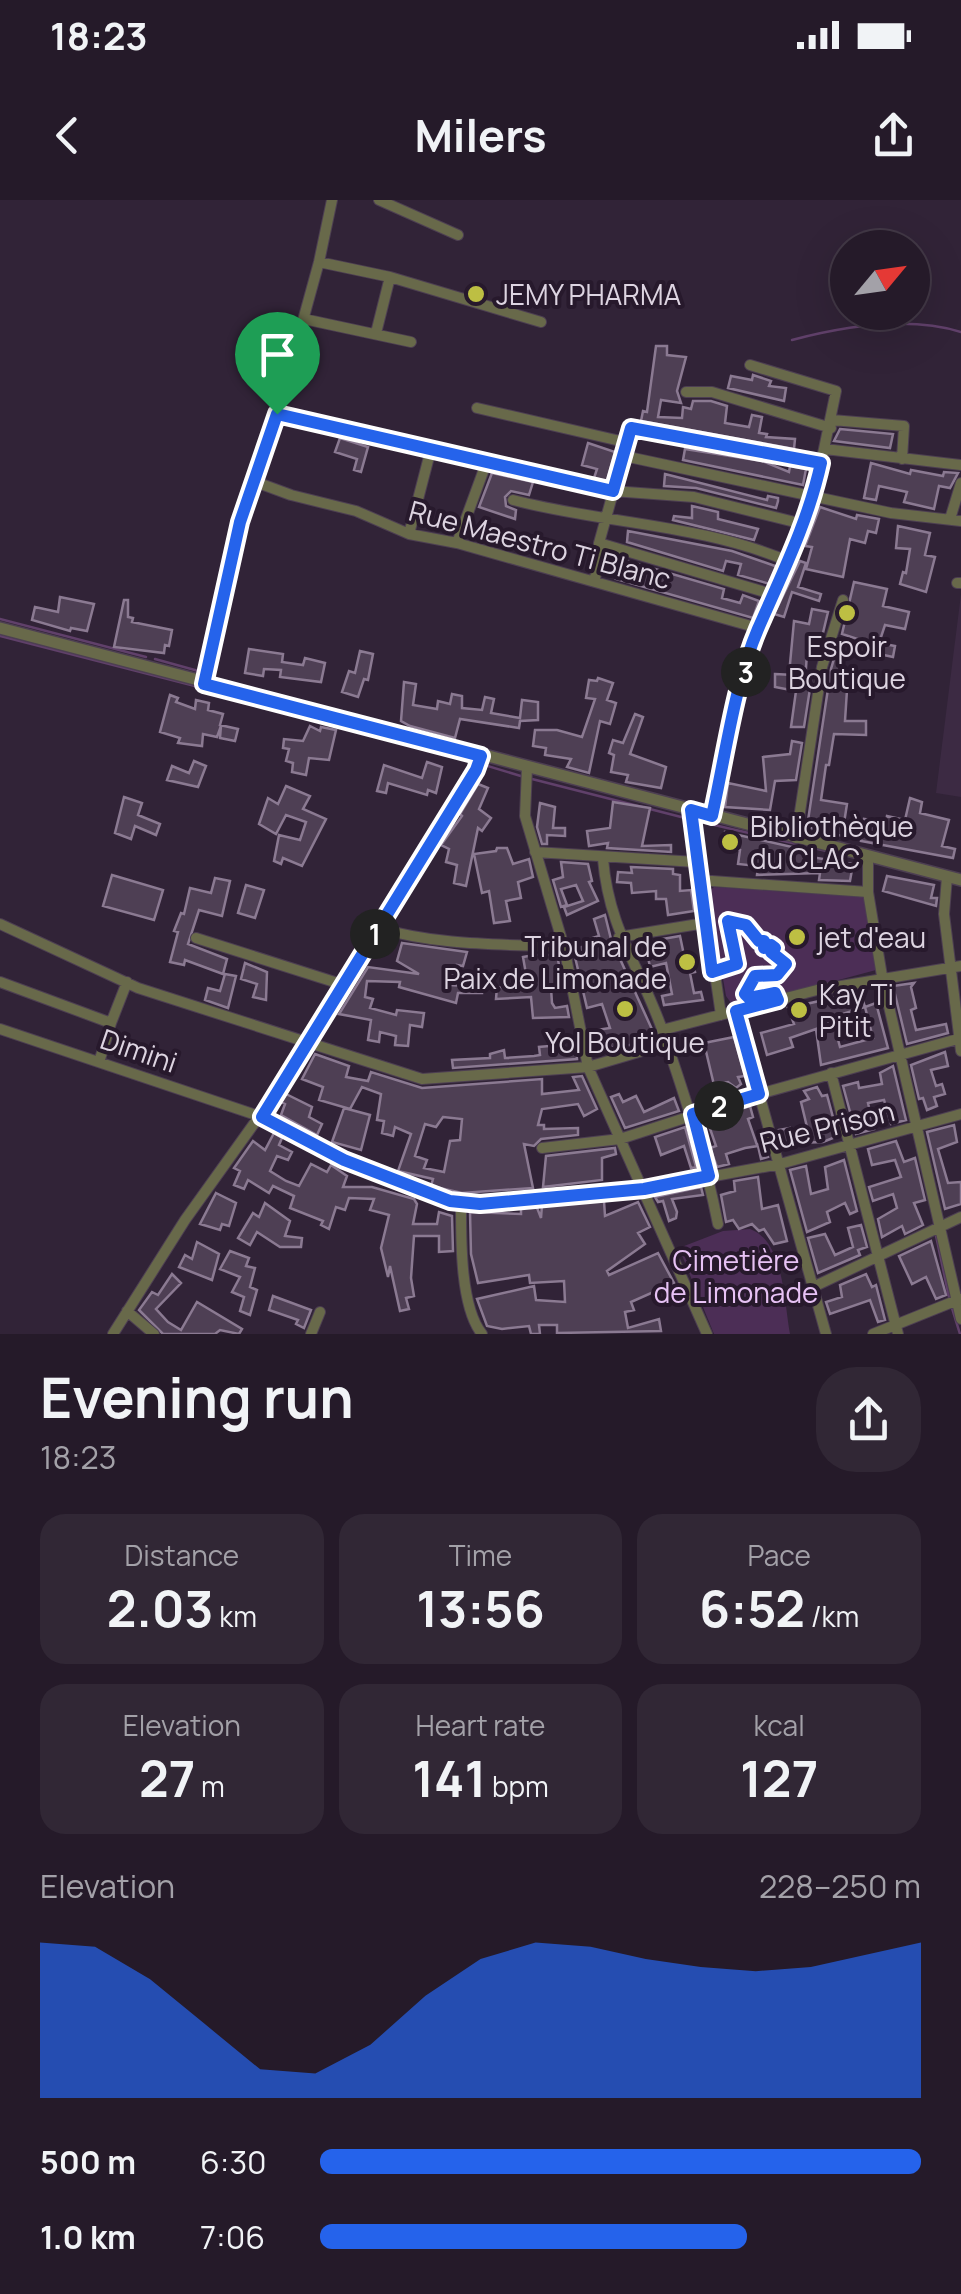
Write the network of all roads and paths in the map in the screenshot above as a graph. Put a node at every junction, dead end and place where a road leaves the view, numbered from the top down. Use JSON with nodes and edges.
{"nodes":[{"id":1,"x":332,"y":200,"type":"edge"},
{"id":2,"x":378,"y":200,"type":"edge"},
{"id":3,"x":409,"y":205,"type":"edge"},
{"id":4,"x":458,"y":235,"type":"dead end"},
{"id":5,"x":319,"y":262,"type":"junction"},
{"id":6,"x":390,"y":277,"type":"junction"},
{"id":7,"x":304,"y":319,"type":"junction"},
{"id":8,"x":541,"y":322,"type":"dead end"},
{"id":9,"x":376,"y":333,"type":"junction"},
{"id":10,"x":411,"y":342,"type":"dead end"},
{"id":11,"x":750,"y":364,"type":"dead end"},
{"id":12,"x":686,"y":392,"type":"dead end"},
{"id":13,"x":477,"y":408,"type":"dead end"},
{"id":14,"x":277,"y":414,"type":"junction"},
{"id":15,"x":831,"y":424,"type":"junction"},
{"id":16,"x":628,"y":443,"type":"junction"},
{"id":17,"x":825,"y":449,"type":"junction"},
{"id":18,"x":431,"y":450,"type":"junction"},
{"id":19,"x":624,"y":456,"type":"junction"},
{"id":20,"x":902,"y":459,"type":"junction"},
{"id":21,"x":487,"y":461,"type":"junction"},
{"id":22,"x":821,"y":463,"type":"junction"},
{"id":23,"x":961,"y":465,"type":"edge"},
{"id":24,"x":253,"y":481,"type":"junction"},
{"id":25,"x":961,"y":483,"type":"edge"},
{"id":26,"x":613,"y":491,"type":"junction"},
{"id":27,"x":814,"y":497,"type":"junction"},
{"id":28,"x":513,"y":500,"type":"dead end"},
{"id":29,"x":606,"y":518,"type":"junction"},
{"id":30,"x":956,"y":520,"type":"edge"},
{"id":31,"x":803,"y":524,"type":"junction"},
{"id":32,"x":409,"y":534,"type":"junction"},
{"id":33,"x":457,"y":542,"type":"junction"},
{"id":34,"x":599,"y":543,"type":"junction"},
{"id":35,"x":790,"y":562,"type":"junction"},
{"id":36,"x":595,"y":581,"type":"junction"},
{"id":37,"x":775,"y":595,"type":"junction"},
{"id":38,"x":843,"y":600,"type":"dead end"},
{"id":39,"x":0,"y":628,"type":"edge"},
{"id":40,"x":758,"y":628,"type":"junction"},
{"id":41,"x":204,"y":684,"type":"junction"},
{"id":42,"x":479,"y":762,"type":"junction"},
{"id":43,"x":525,"y":774,"type":"junction"},
{"id":44,"x":691,"y":816,"type":"junction"},
{"id":45,"x":712,"y":816,"type":"junction"},
{"id":46,"x":796,"y":838,"type":"junction"},
{"id":47,"x":535,"y":852,"type":"junction"},
{"id":48,"x":603,"y":858,"type":"junction"},
{"id":49,"x":696,"y":862,"type":"junction"},
{"id":50,"x":867,"y":862,"type":"junction"},
{"id":51,"x":698,"y":880,"type":"junction"},
{"id":52,"x":961,"y":880,"type":"edge"},
{"id":53,"x":946,"y":883,"type":"junction"},
{"id":54,"x":864,"y":892,"type":"junction"},
{"id":55,"x":0,"y":924,"type":"edge"},
{"id":56,"x":705,"y":924,"type":"junction"},
{"id":57,"x":379,"y":928,"type":"junction"},
{"id":58,"x":619,"y":937,"type":"junction"},
{"id":59,"x":196,"y":938,"type":"dead end"},
{"id":60,"x":564,"y":946,"type":"junction"},
{"id":61,"x":955,"y":966,"type":"edge"},
{"id":62,"x":712,"y":972,"type":"junction"},
{"id":63,"x":882,"y":976,"type":"junction"},
{"id":64,"x":0,"y":982,"type":"edge"},
{"id":65,"x":127,"y":982,"type":"junction"},
{"id":66,"x":344,"y":984,"type":"junction"},
{"id":67,"x":778,"y":1000,"type":"junction"},
{"id":68,"x":736,"y":1011,"type":"junction"},
{"id":69,"x":721,"y":1015,"type":"junction"},
{"id":70,"x":112,"y":1023,"type":"junction"},
{"id":71,"x":0,"y":1029,"type":"edge"},
{"id":72,"x":662,"y":1030,"type":"junction"},
{"id":73,"x":959,"y":1038,"type":"edge"},
{"id":74,"x":311,"y":1044,"type":"junction"},
{"id":75,"x":666,"y":1044,"type":"junction"},
{"id":76,"x":961,"y":1051,"type":"edge"},
{"id":77,"x":897,"y":1054,"type":"junction"},
{"id":78,"x":100,"y":1059,"type":"junction"},
{"id":79,"x":588,"y":1067,"type":"junction"},
{"id":80,"x":831,"y":1073,"type":"junction"},
{"id":81,"x":759,"y":1094,"type":"junction"},
{"id":82,"x":693,"y":1114,"type":"junction"},
{"id":83,"x":961,"y":1114,"type":"edge"},
{"id":84,"x":262,"y":1117,"type":"junction"},
{"id":85,"x":916,"y":1126,"type":"junction"},
{"id":86,"x":620,"y":1139,"type":"junction"},
{"id":87,"x":848,"y":1146,"type":"junction"},
{"id":88,"x":542,"y":1148,"type":"dead end"},
{"id":89,"x":780,"y":1164,"type":"junction"},
{"id":90,"x":709,"y":1176,"type":"junction"},
{"id":91,"x":644,"y":1189,"type":"junction"},
{"id":92,"x":461,"y":1202,"type":"junction"},
{"id":93,"x":961,"y":1218,"type":"edge"},
{"id":94,"x":718,"y":1224,"type":"dead end"},
{"id":95,"x":938,"y":1228,"type":"junction"},
{"id":96,"x":876,"y":1257,"type":"junction"},
{"id":97,"x":813,"y":1287,"type":"junction"},
{"id":98,"x":954,"y":1302,"type":"edge"},
{"id":99,"x":127,"y":1311,"type":"junction"},
{"id":100,"x":320,"y":1312,"type":"dead end"},
{"id":101,"x":961,"y":1319,"type":"edge"},
{"id":102,"x":896,"y":1330,"type":"edge"},
{"id":103,"x":113,"y":1334,"type":"edge"},
{"id":104,"x":154,"y":1334,"type":"edge"},
{"id":105,"x":311,"y":1334,"type":"edge"},
{"id":106,"x":482,"y":1334,"type":"edge"},
{"id":107,"x":706,"y":1334,"type":"edge"},
{"id":108,"x":826,"y":1334,"type":"edge"},
{"id":109,"x":872,"y":1334,"type":"edge"}],
"edges":[{"from":1,"to":5,"type":"street"},
{"from":2,"to":3,"type":"street"},
{"from":3,"to":4,"type":"street"},
{"from":5,"to":6,"type":"street"},
{"from":5,"to":7,"type":"street"},
{"from":6,"to":8,"type":"street"},
{"from":6,"to":9,"type":"street"},
{"from":7,"to":9,"type":"street"},
{"from":7,"to":14,"type":"street"},
{"from":9,"to":10,"type":"street"},
{"from":11,"to":15,"type":"street"},
{"from":12,"to":15,"type":"street"},
{"from":13,"to":16,"type":"street"},
{"from":14,"to":18,"type":"street"},
{"from":14,"to":24,"type":"street"},
{"from":15,"to":17,"type":"street"},
{"from":15,"to":20,"type":"street"},
{"from":16,"to":19,"type":"street"},
{"from":16,"to":22,"type":"street"},
{"from":17,"to":20,"type":"street"},
{"from":17,"to":22,"type":"street"},
{"from":18,"to":21,"type":"street"},
{"from":18,"to":32,"type":"street"},
{"from":19,"to":26,"type":"street"},
{"from":19,"to":27,"type":"street"},
{"from":20,"to":23,"type":"street"},
{"from":21,"to":26,"type":"street"},
{"from":21,"to":33,"type":"street"},
{"from":22,"to":27,"type":"street"},
{"from":24,"to":32,"type":"street","name":"Rue Maestro Ti Blanc"},
{"from":24,"to":41,"type":"street"},
{"from":25,"to":30,"type":"street"},
{"from":26,"to":29,"type":"street"},
{"from":26,"to":31,"type":"street"},
{"from":27,"to":30,"type":"street"},
{"from":27,"to":31,"type":"street"},
{"from":28,"to":29,"type":"street"},
{"from":29,"to":34,"type":"street"},
{"from":29,"to":35,"type":"street"},
{"from":31,"to":35,"type":"street"},
{"from":32,"to":33,"type":"street","name":"Rue Maestro Ti Blanc"},
{"from":33,"to":36,"type":"street","name":"Rue Maestro Ti Blanc"},
{"from":34,"to":36,"type":"street"},
{"from":34,"to":37,"type":"street"},
{"from":35,"to":37,"type":"street"},
{"from":36,"to":40,"type":"street","name":"Rue Maestro Ti Blanc"},
{"from":37,"to":40,"type":"street"},
{"from":38,"to":46,"type":"street"},
{"from":39,"to":41,"type":"street"},
{"from":40,"to":45,"type":"street"},
{"from":41,"to":42,"type":"street"},
{"from":42,"to":43,"type":"street"},
{"from":42,"to":57,"type":"street"},
{"from":43,"to":44,"type":"street"},
{"from":43,"to":47,"type":"street"},
{"from":44,"to":45,"type":"street"},
{"from":44,"to":49,"type":"street"},
{"from":45,"to":46,"type":"street"},
{"from":46,"to":50,"type":"street"},
{"from":47,"to":48,"type":"street"},
{"from":47,"to":60,"type":"street"},
{"from":48,"to":49,"type":"street"},
{"from":48,"to":58,"type":"street"},
{"from":49,"to":51,"type":"street"},
{"from":50,"to":53,"type":"street"},
{"from":50,"to":54,"type":"street"},
{"from":51,"to":54,"type":"street"},
{"from":51,"to":56,"type":"street"},
{"from":52,"to":53,"type":"street"},
{"from":53,"to":61,"type":"street"},
{"from":54,"to":63,"type":"street"},
{"from":55,"to":65,"type":"street"},
{"from":56,"to":58,"type":"street"},
{"from":56,"to":62,"type":"street"},
{"from":57,"to":60,"type":"street"},
{"from":57,"to":66,"type":"street"},
{"from":58,"to":72,"type":"street"},
{"from":59,"to":66,"type":"street"},
{"from":60,"to":79,"type":"street"},
{"from":61,"to":63,"type":"street"},
{"from":61,"to":73,"type":"street"},
{"from":62,"to":67,"type":"street"},
{"from":62,"to":69,"type":"street"},
{"from":63,"to":67,"type":"street"},
{"from":63,"to":77,"type":"street"},
{"from":64,"to":70,"type":"street","name":"Dimini"},
{"from":65,"to":70,"type":"street","name":"Dimini"},
{"from":65,"to":74,"type":"street"},
{"from":66,"to":74,"type":"street"},
{"from":67,"to":68,"type":"street"},
{"from":68,"to":69,"type":"street"},
{"from":68,"to":81,"type":"street"},
{"from":69,"to":72,"type":"street"},
{"from":70,"to":78,"type":"street","name":"Dimini"},
{"from":71,"to":78,"type":"street","name":"Dimini"},
{"from":72,"to":75,"type":"street"},
{"from":73,"to":76,"type":"street"},
{"from":73,"to":77,"type":"street"},
{"from":74,"to":79,"type":"street"},
{"from":74,"to":84,"type":"street"},
{"from":75,"to":79,"type":"street"},
{"from":75,"to":82,"type":"street"},
{"from":77,"to":80,"type":"street"},
{"from":77,"to":85,"type":"street"},
{"from":78,"to":84,"type":"street","name":"Dimini"},
{"from":79,"to":86,"type":"street"},
{"from":80,"to":81,"type":"street"},
{"from":80,"to":87,"type":"street"},
{"from":81,"to":82,"type":"street"},
{"from":81,"to":89,"type":"street"},
{"from":82,"to":86,"type":"street"},
{"from":82,"to":90,"type":"street"},
{"from":83,"to":85,"type":"street","name":"Rue Prison"},
{"from":84,"to":92,"type":"street","name":"Dimini"},
{"from":84,"to":99,"type":"street"},
{"from":85,"to":87,"type":"street","name":"Rue Prison"},
{"from":85,"to":95,"type":"street"},
{"from":86,"to":88,"type":"street"},
{"from":86,"to":91,"type":"street"},
{"from":87,"to":89,"type":"street","name":"Rue Prison"},
{"from":87,"to":96,"type":"street"},
{"from":89,"to":90,"type":"street","name":"Rue Prison"},
{"from":89,"to":97,"type":"street"},
{"from":90,"to":91,"type":"street","name":"Rue Prison"},
{"from":90,"to":94,"type":"street"},
{"from":91,"to":92,"type":"street","name":"Rue Prison"},
{"from":91,"to":107,"type":"street"},
{"from":92,"to":106,"type":"street"},
{"from":93,"to":95,"type":"street"},
{"from":95,"to":96,"type":"street"},
{"from":95,"to":98,"type":"street"},
{"from":96,"to":97,"type":"street"},
{"from":96,"to":102,"type":"street"},
{"from":97,"to":108,"type":"street"},
{"from":98,"to":101,"type":"street"},
{"from":98,"to":102,"type":"street"},
{"from":99,"to":103,"type":"street"},
{"from":99,"to":104,"type":"street"},
{"from":100,"to":105,"type":"street"},
{"from":102,"to":109,"type":"street"}]}
